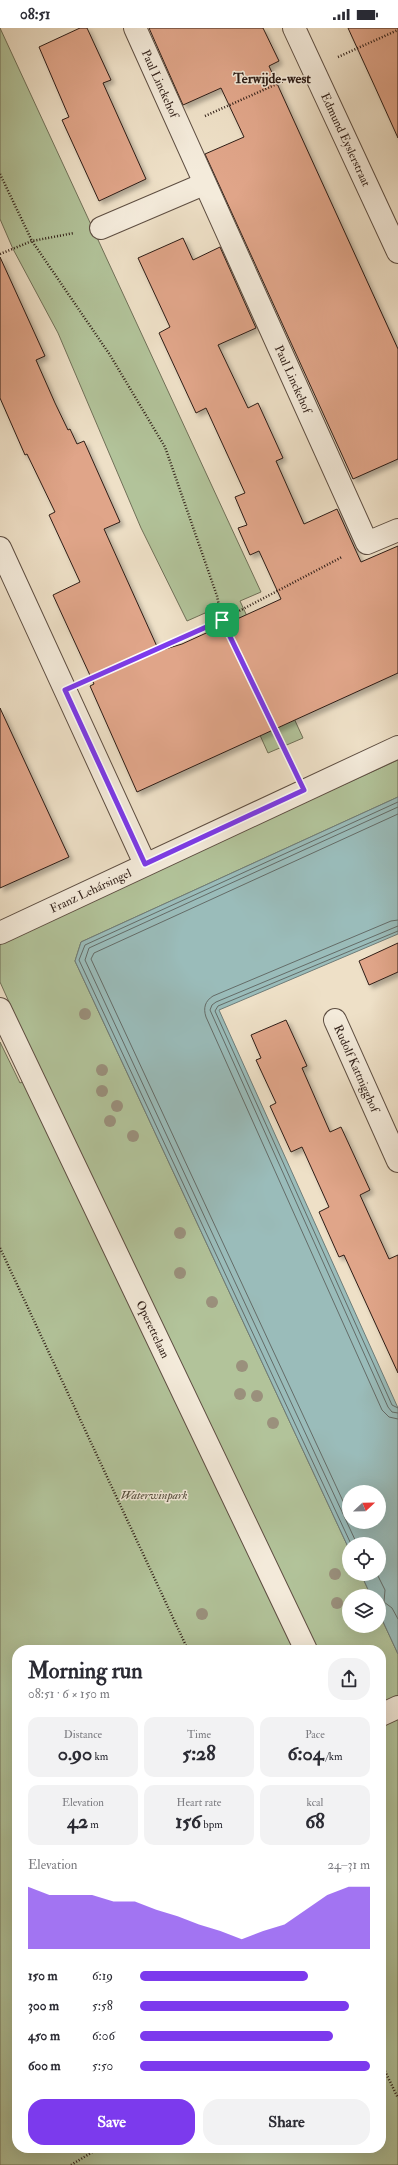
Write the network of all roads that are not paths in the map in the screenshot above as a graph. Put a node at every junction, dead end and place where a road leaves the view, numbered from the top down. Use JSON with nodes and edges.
{"nodes":[{"id":1,"x":135,"y":28,"type":"edge"},
{"id":2,"x":294,"y":28,"type":"edge"},
{"id":3,"x":204,"y":184,"type":"junction"},
{"id":4,"x":101,"y":228,"type":"road end"},
{"id":5,"x":398,"y":252,"type":"edge"},
{"id":6,"x":398,"y":530,"type":"edge"},
{"id":7,"x":0,"y":548,"type":"edge"},
{"id":8,"x":398,"y":747,"type":"edge"},
{"id":9,"x":145,"y":864,"type":"junction"},
{"id":10,"x":0,"y":933,"type":"edge"},
{"id":11,"x":0,"y":1009,"type":"edge"},
{"id":12,"x":336,"y":1020,"type":"dead end"},
{"id":13,"x":392,"y":1132,"type":"edge"},
{"id":14,"x":398,"y":1161,"type":"edge"},
{"id":15,"x":304,"y":1645,"type":"edge"},
{"id":16,"x":398,"y":1707,"type":"edge"},
{"id":17,"x":386,"y":1713,"type":"edge"}],
"edges":[{"from":1,"to":3,"type":"street","name":"Paul Linckehof"},
{"from":2,"to":5,"type":"street","name":"Edmund Eyslerstraat"},
{"from":3,"to":4,"type":"street"},
{"from":3,"to":6,"type":"street","name":"Paul Linckehof"},
{"from":7,"to":9,"type":"street"},
{"from":8,"to":9,"type":"street","name":"Franz Lehársingel"},
{"from":9,"to":10,"type":"street","name":"Franz Lehársingel"},
{"from":11,"to":15,"type":"street","name":"Operettelaan"},
{"from":12,"to":13,"type":"street","name":"Rudolf Kattnigghof"},
{"from":13,"to":14,"type":"street","name":"Rudolf Kattnigghof"},
{"from":16,"to":17,"type":"street"}]}
